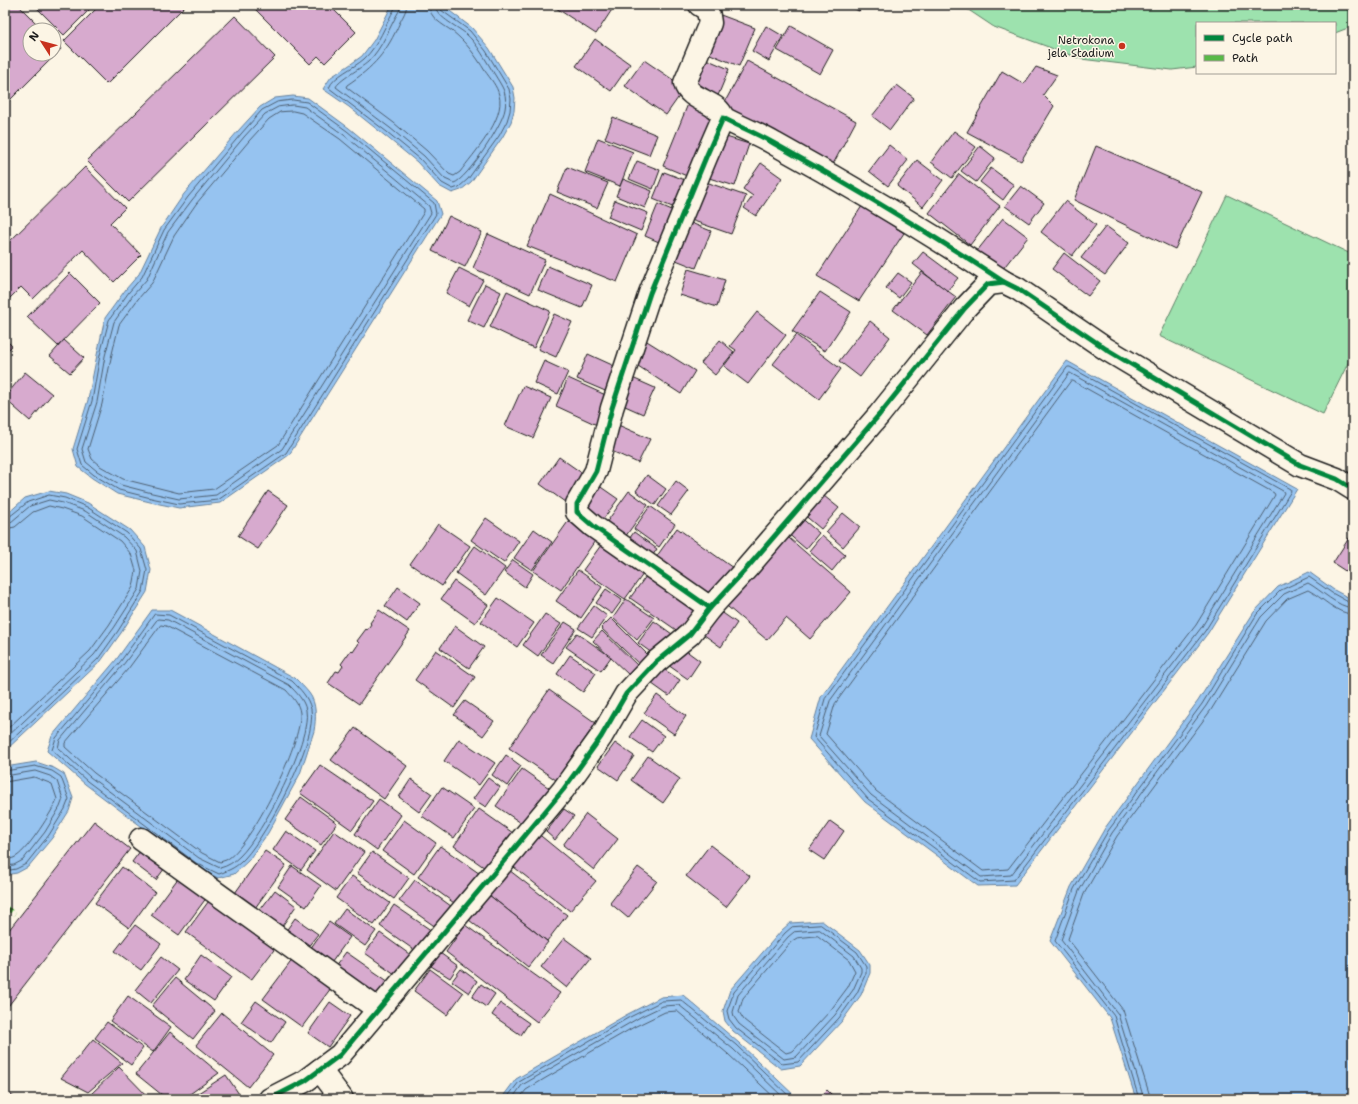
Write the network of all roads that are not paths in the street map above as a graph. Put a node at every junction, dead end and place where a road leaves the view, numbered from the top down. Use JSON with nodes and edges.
{"nodes":[{"id":1,"x":700,"y":5,"type":"edge"},
{"id":2,"x":723,"y":118,"type":"junction"},
{"id":3,"x":1004,"y":282,"type":"junction"},
{"id":4,"x":1353,"y":489,"type":"edge"},
{"id":5,"x":710,"y":608,"type":"junction"},
{"id":6,"x":141,"y":839,"type":"dead end"},
{"id":7,"x":379,"y":1010,"type":"junction"},
{"id":8,"x":320,"y":1070,"type":"junction"},
{"id":9,"x":270,"y":1099,"type":"edge"},
{"id":10,"x":342,"y":1099,"type":"edge"}],
"edges":[{"from":1,"to":2,"type":"street"},
{"from":2,"to":3,"type":"street"},
{"from":2,"to":5,"type":"street"},
{"from":3,"to":4,"type":"street"},
{"from":3,"to":5,"type":"street"},
{"from":5,"to":7,"type":"street"},
{"from":6,"to":7,"type":"street"},
{"from":7,"to":8,"type":"street"},
{"from":8,"to":9,"type":"street"},
{"from":8,"to":10,"type":"street"}]}
